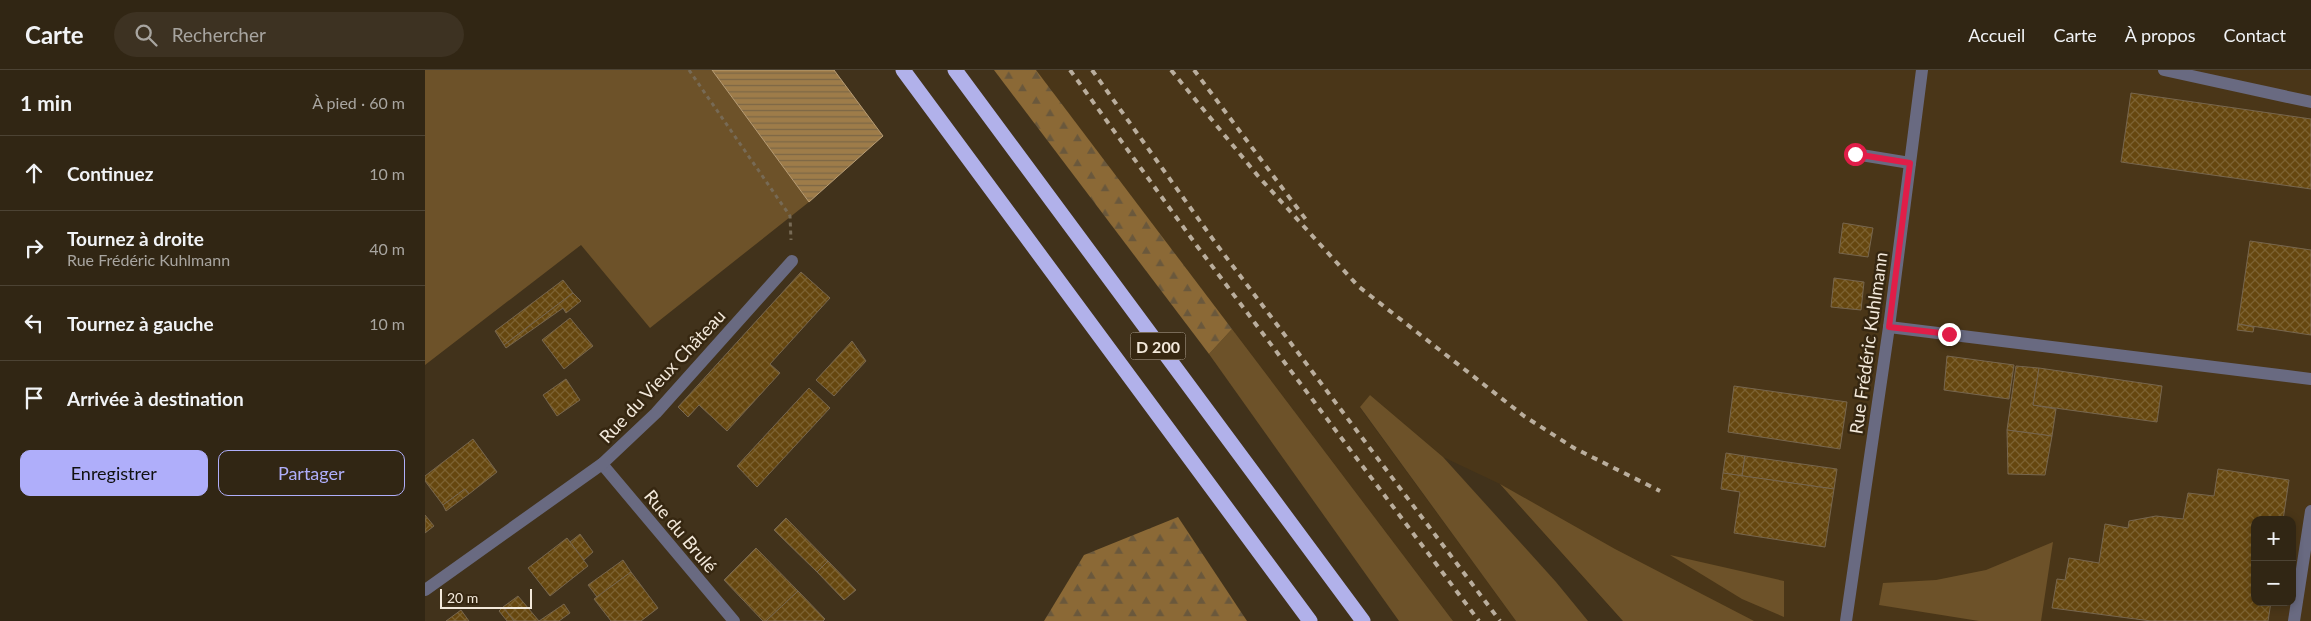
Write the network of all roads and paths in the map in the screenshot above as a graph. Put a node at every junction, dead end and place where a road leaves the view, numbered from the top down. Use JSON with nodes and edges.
{"nodes":[{"id":1,"x":689,"y":70,"type":"edge"},
{"id":2,"x":903,"y":70,"type":"edge"},
{"id":3,"x":955,"y":70,"type":"edge"},
{"id":4,"x":1922,"y":70,"type":"edge"},
{"id":5,"x":2164,"y":70,"type":"edge"},
{"id":6,"x":2311,"y":102,"type":"edge"},
{"id":7,"x":1855,"y":154,"type":"dead end"},
{"id":8,"x":1910,"y":163,"type":"junction"},
{"id":9,"x":792,"y":262,"type":"joint"},
{"id":10,"x":1889,"y":327,"type":"junction"},
{"id":11,"x":2311,"y":379,"type":"edge"},
{"id":12,"x":602,"y":464,"type":"junction"},
{"id":13,"x":2311,"y":511,"type":"edge"},
{"id":14,"x":425,"y":590,"type":"edge"},
{"id":15,"x":734,"y":621,"type":"edge"},
{"id":16,"x":1310,"y":621,"type":"edge"},
{"id":17,"x":1363,"y":621,"type":"edge"},
{"id":18,"x":1846,"y":621,"type":"edge"},
{"id":19,"x":2294,"y":621,"type":"edge"}],
"edges":[{"from":1,"to":9,"type":"path"},
{"from":2,"to":16,"type":"highway","number":"D 200"},
{"from":3,"to":17,"type":"highway","number":"D 200"},
{"from":4,"to":8,"type":"street","name":"Rue Frédéric Kuhlmann"},
{"from":5,"to":6,"type":"street"},
{"from":7,"to":8,"type":"street"},
{"from":8,"to":10,"type":"street","name":"Rue Frédéric Kuhlmann"},
{"from":9,"to":12,"type":"street","name":"Rue du Vieux Château"},
{"from":10,"to":11,"type":"street"},
{"from":10,"to":18,"type":"street","name":"Rue Frédéric Kuhlmann"},
{"from":12,"to":14,"type":"street","name":"Rue du Vieux Château"},
{"from":12,"to":15,"type":"street","name":"Rue du Brulé"},
{"from":13,"to":19,"type":"street"}]}
